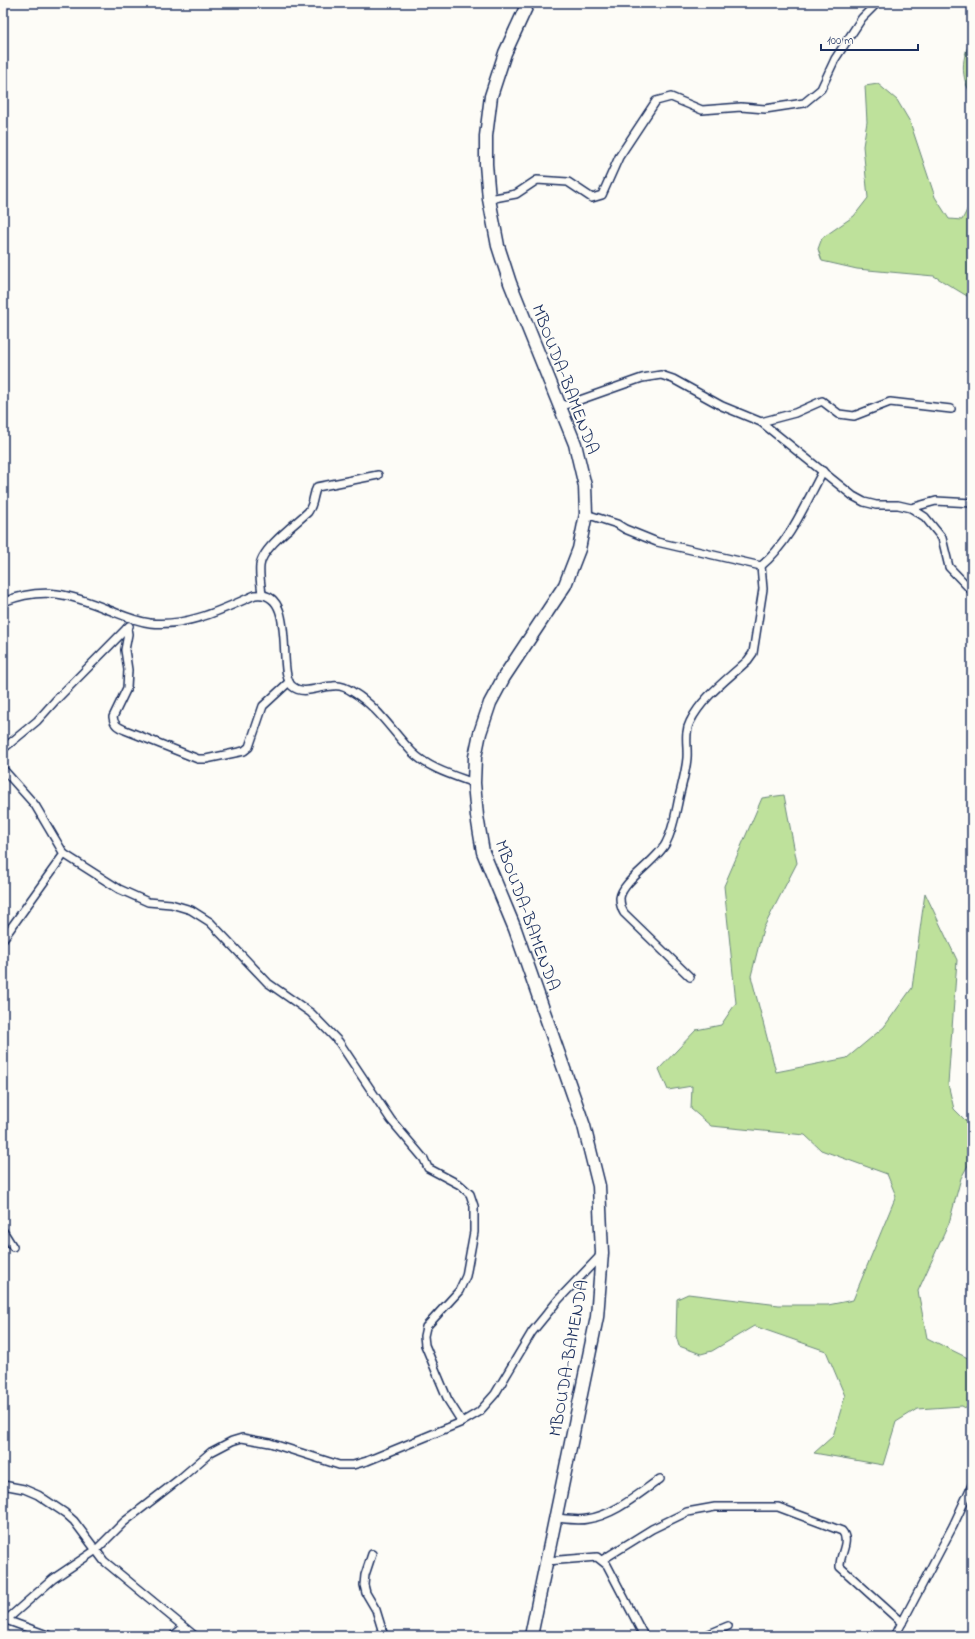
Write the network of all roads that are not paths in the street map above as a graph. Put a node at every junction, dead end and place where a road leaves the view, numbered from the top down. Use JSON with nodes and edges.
{"nodes":[{"id":1,"x":528,"y":3,"type":"edge"},
{"id":2,"x":878,"y":3,"type":"edge"},
{"id":3,"x":489,"y":199,"type":"junction"},
{"id":4,"x":560,"y":407,"type":"junction"},
{"id":5,"x":951,"y":409,"type":"dead end"},
{"id":6,"x":761,"y":422,"type":"junction"},
{"id":7,"x":823,"y":471,"type":"junction"},
{"id":8,"x":378,"y":475,"type":"dead end"},
{"id":9,"x":972,"y":503,"type":"edge"},
{"id":10,"x":910,"y":508,"type":"junction"},
{"id":11,"x":586,"y":514,"type":"junction"},
{"id":12,"x":761,"y":566,"type":"junction"},
{"id":13,"x":972,"y":591,"type":"edge"},
{"id":14,"x":262,"y":594,"type":"junction"},
{"id":15,"x":3,"y":602,"type":"edge"},
{"id":16,"x":134,"y":620,"type":"junction"},
{"id":17,"x":127,"y":628,"type":"junction"},
{"id":18,"x":289,"y":682,"type":"junction"},
{"id":19,"x":3,"y":749,"type":"edge"},
{"id":20,"x":3,"y":769,"type":"edge"},
{"id":21,"x":474,"y":783,"type":"junction"},
{"id":22,"x":64,"y":854,"type":"junction"},
{"id":23,"x":4,"y":936,"type":"edge"},
{"id":24,"x":690,"y":977,"type":"dead end"},
{"id":25,"x":3,"y":1230,"type":"edge"},
{"id":26,"x":13,"y":1247,"type":"dead end"},
{"id":27,"x":602,"y":1253,"type":"junction"},
{"id":28,"x":462,"y":1422,"type":"junction"},
{"id":29,"x":660,"y":1479,"type":"dead end"},
{"id":30,"x":3,"y":1485,"type":"edge"},
{"id":31,"x":972,"y":1485,"type":"edge"},
{"id":32,"x":556,"y":1518,"type":"junction"},
{"id":33,"x":96,"y":1550,"type":"junction"},
{"id":34,"x":372,"y":1554,"type":"dead end"},
{"id":35,"x":602,"y":1560,"type":"junction"},
{"id":36,"x":547,"y":1561,"type":"junction"},
{"id":37,"x":5,"y":1621,"type":"edge"},
{"id":38,"x":902,"y":1623,"type":"junction"},
{"id":39,"x":728,"y":1626,"type":"dead end"},
{"id":40,"x":184,"y":1628,"type":"junction"},
{"id":41,"x":50,"y":1636,"type":"edge"},
{"id":42,"x":173,"y":1636,"type":"edge"},
{"id":43,"x":195,"y":1636,"type":"edge"},
{"id":44,"x":384,"y":1636,"type":"edge"},
{"id":45,"x":531,"y":1636,"type":"edge"},
{"id":46,"x":644,"y":1636,"type":"edge"},
{"id":47,"x":704,"y":1636,"type":"edge"},
{"id":48,"x":894,"y":1636,"type":"edge"}],
"edges":[{"from":1,"to":3,"type":"highway","name":"MBOUDA-BAMENDA"},
{"from":2,"to":3,"type":"street"},
{"from":3,"to":4,"type":"highway","name":"MBOUDA-BAMENDA"},
{"from":4,"to":6,"type":"street"},
{"from":4,"to":11,"type":"highway","name":"MBOUDA-BAMENDA"},
{"from":5,"to":6,"type":"street"},
{"from":6,"to":7,"type":"street"},
{"from":7,"to":10,"type":"street"},
{"from":7,"to":12,"type":"street"},
{"from":8,"to":14,"type":"street"},
{"from":9,"to":10,"type":"street"},
{"from":10,"to":13,"type":"street"},
{"from":11,"to":12,"type":"street"},
{"from":11,"to":21,"type":"highway","name":"MBOUDA-BAMENDA"},
{"from":12,"to":24,"type":"street"},
{"from":14,"to":16,"type":"street"},
{"from":14,"to":18,"type":"street"},
{"from":15,"to":16,"type":"street"},
{"from":16,"to":17,"type":"street"},
{"from":17,"to":18,"type":"street"},
{"from":17,"to":19,"type":"street"},
{"from":18,"to":21,"type":"street"},
{"from":20,"to":22,"type":"street"},
{"from":21,"to":27,"type":"highway","name":"MBOUDA-BAMENDA"},
{"from":22,"to":23,"type":"street"},
{"from":22,"to":28,"type":"street"},
{"from":25,"to":26,"type":"street"},
{"from":27,"to":28,"type":"street"},
{"from":27,"to":32,"type":"highway","name":"MBOUDA-BAMENDA"},
{"from":28,"to":33,"type":"street"},
{"from":29,"to":32,"type":"street"},
{"from":30,"to":33,"type":"street"},
{"from":31,"to":38,"type":"street"},
{"from":32,"to":36,"type":"highway","name":"MBOUDA-BAMENDA"},
{"from":33,"to":37,"type":"street"},
{"from":33,"to":40,"type":"street"},
{"from":34,"to":44,"type":"street"},
{"from":35,"to":36,"type":"street"},
{"from":35,"to":38,"type":"street"},
{"from":35,"to":46,"type":"street"},
{"from":36,"to":45,"type":"highway","name":"MBOUDA-BAMENDA"},
{"from":37,"to":41,"type":"street"},
{"from":38,"to":48,"type":"street"},
{"from":39,"to":47,"type":"street"},
{"from":40,"to":42,"type":"street"},
{"from":40,"to":43,"type":"street"}]}
